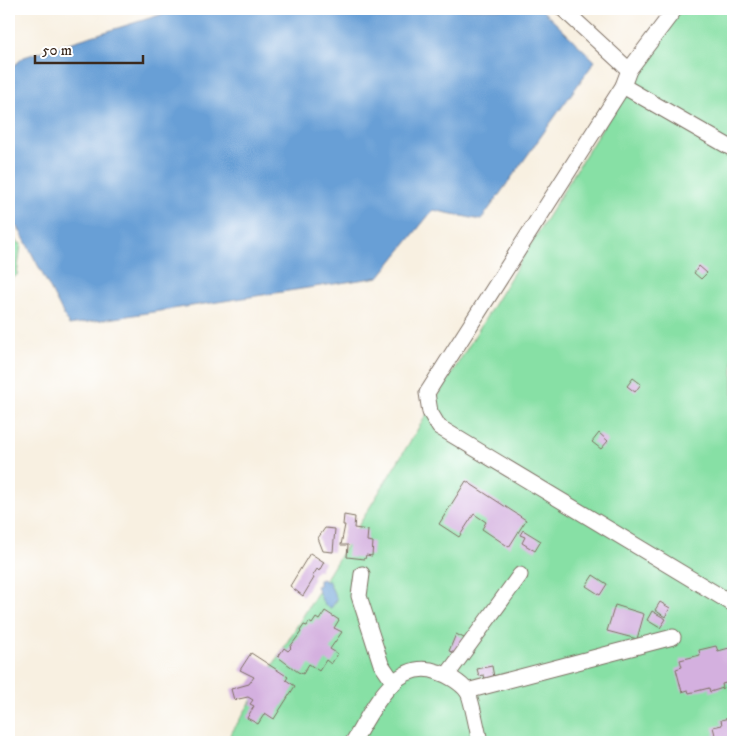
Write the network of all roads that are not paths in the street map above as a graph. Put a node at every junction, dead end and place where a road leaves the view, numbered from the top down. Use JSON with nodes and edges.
{"nodes":[{"id":1,"x":563,"y":9,"type":"edge"},
{"id":2,"x":674,"y":9,"type":"edge"},
{"id":3,"x":629,"y":70,"type":"junction"},
{"id":4,"x":623,"y":86,"type":"junction"},
{"id":5,"x":733,"y":149,"type":"edge"},
{"id":6,"x":362,"y":574,"type":"dead end"},
{"id":7,"x":520,"y":575,"type":"dead end"},
{"id":8,"x":733,"y":604,"type":"edge"},
{"id":9,"x":673,"y":637,"type":"dead end"},
{"id":10,"x":447,"y":675,"type":"junction"},
{"id":11,"x":394,"y":682,"type":"junction"},
{"id":12,"x":467,"y":691,"type":"junction"},
{"id":13,"x":353,"y":742,"type":"edge"},
{"id":14,"x":480,"y":742,"type":"edge"}],
"edges":[{"from":1,"to":3,"type":"street"},
{"from":2,"to":3,"type":"street"},
{"from":3,"to":4,"type":"street"},
{"from":4,"to":5,"type":"street"},
{"from":4,"to":8,"type":"street"},
{"from":6,"to":11,"type":"street"},
{"from":7,"to":10,"type":"street"},
{"from":9,"to":12,"type":"street"},
{"from":10,"to":11,"type":"street"},
{"from":10,"to":12,"type":"street"},
{"from":11,"to":13,"type":"street"},
{"from":12,"to":14,"type":"street"}]}
